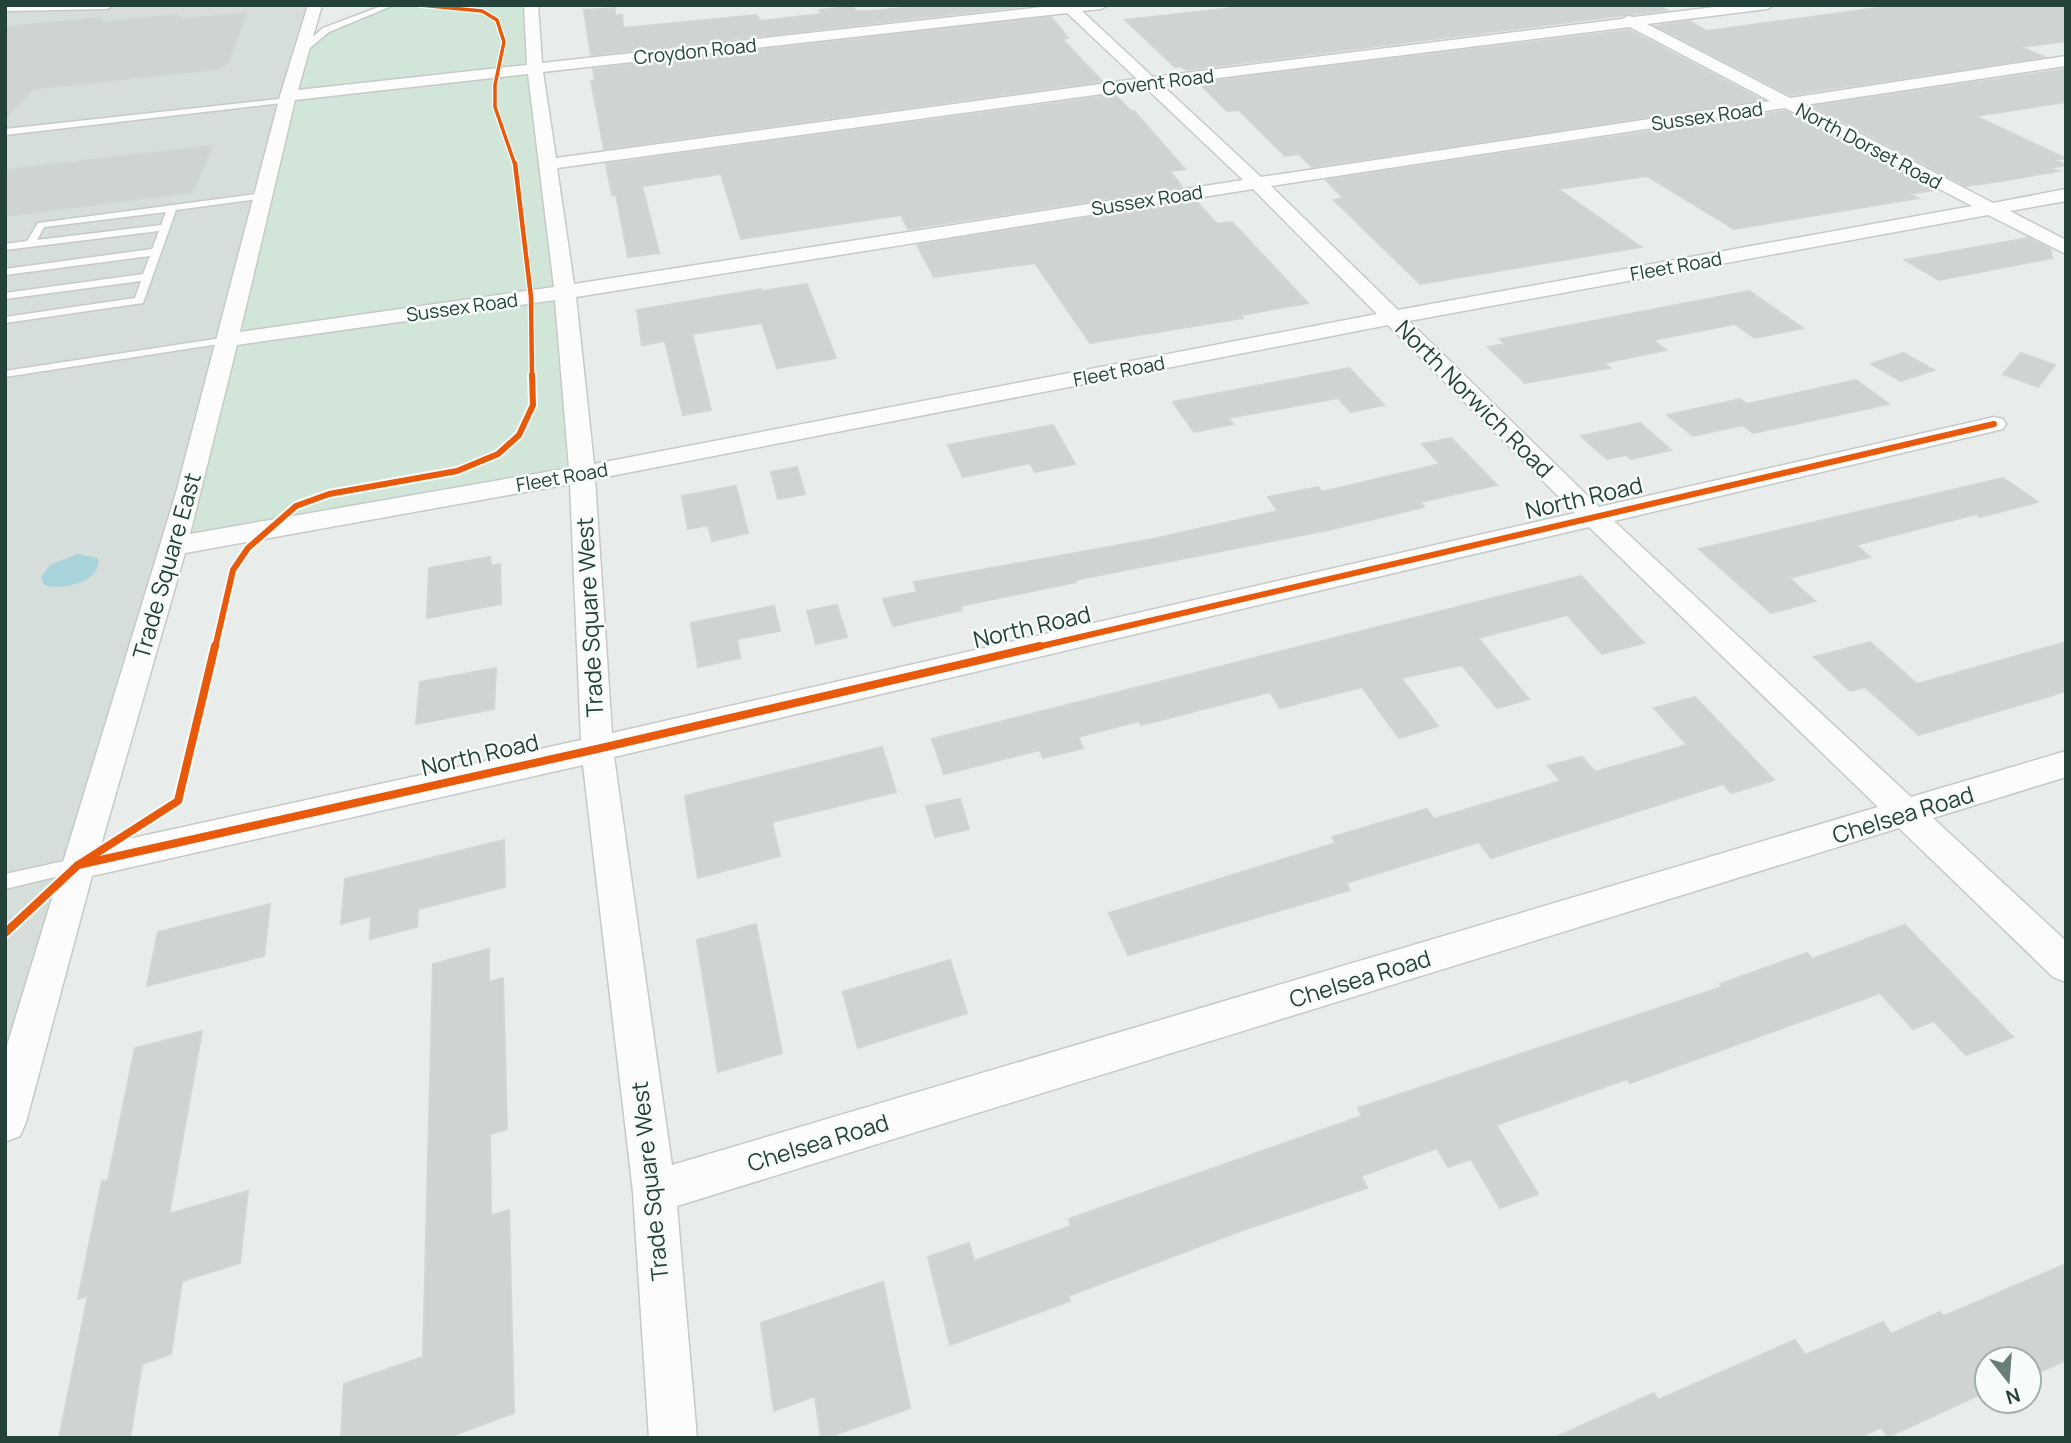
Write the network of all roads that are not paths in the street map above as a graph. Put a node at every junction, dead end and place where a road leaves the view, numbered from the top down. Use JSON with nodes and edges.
{"nodes":[{"id":1,"x":107,"y":5,"type":"edge"},
{"id":2,"x":315,"y":5,"type":"edge"},
{"id":3,"x":391,"y":5,"type":"edge"},
{"id":4,"x":531,"y":5,"type":"edge"},
{"id":5,"x":1101,"y":5,"type":"edge"},
{"id":6,"x":1598,"y":5,"type":"edge"},
{"id":7,"x":1767,"y":5,"type":"edge"},
{"id":8,"x":5,"y":7,"type":"edge"},
{"id":9,"x":1069,"y":7,"type":"edge"},
{"id":10,"x":1632,"y":22,"type":"junction"},
{"id":11,"x":302,"y":50,"type":"junction"},
{"id":12,"x":2066,"y":61,"type":"edge"},
{"id":13,"x":535,"y":69,"type":"junction"},
{"id":14,"x":1152,"y":82,"type":"junction"},
{"id":15,"x":288,"y":98,"type":"junction"},
{"id":16,"x":1789,"y":104,"type":"junction"},
{"id":17,"x":5,"y":132,"type":"edge"},
{"id":18,"x":549,"y":164,"type":"junction"},
{"id":19,"x":1256,"y":183,"type":"junction"},
{"id":20,"x":2066,"y":195,"type":"edge"},
{"id":21,"x":263,"y":196,"type":"junction"},
{"id":22,"x":172,"y":208,"type":"junction"},
{"id":23,"x":1992,"y":209,"type":"junction"},
{"id":24,"x":165,"y":227,"type":"junction"},
{"id":25,"x":30,"y":244,"type":"junction"},
{"id":26,"x":5,"y":247,"type":"edge"},
{"id":27,"x":2066,"y":248,"type":"edge"},
{"id":28,"x":156,"y":252,"type":"junction"},
{"id":29,"x":5,"y":272,"type":"edge"},
{"id":30,"x":148,"y":276,"type":"junction"},
{"id":31,"x":565,"y":292,"type":"junction"},
{"id":32,"x":5,"y":296,"type":"edge"},
{"id":33,"x":1392,"y":318,"type":"junction"},
{"id":34,"x":5,"y":320,"type":"edge"},
{"id":35,"x":228,"y":340,"type":"junction"},
{"id":36,"x":5,"y":374,"type":"edge"},
{"id":37,"x":1994,"y":424,"type":"dead end"},
{"id":38,"x":582,"y":474,"type":"junction"},
{"id":39,"x":1592,"y":515,"type":"junction"},
{"id":40,"x":172,"y":546,"type":"junction"},
{"id":41,"x":597,"y":749,"type":"junction"},
{"id":42,"x":2066,"y":764,"type":"edge"},
{"id":43,"x":1906,"y":814,"type":"junction"},
{"id":44,"x":78,"y":865,"type":"junction"},
{"id":45,"x":5,"y":882,"type":"edge"},
{"id":46,"x":2066,"y":965,"type":"edge"},
{"id":47,"x":5,"y":1122,"type":"edge"},
{"id":48,"x":654,"y":1192,"type":"junction"},
{"id":49,"x":673,"y":1438,"type":"edge"}],
"edges":[{"from":1,"to":8,"type":"street"},
{"from":2,"to":11,"type":"street","name":"Trade Square East"},
{"from":3,"to":11,"type":"lane"},
{"from":4,"to":13,"type":"street","name":"Trade Square West"},
{"from":5,"to":9,"type":"street","name":"Croydon Road"},
{"from":6,"to":10,"type":"street","name":"North Dorset Road"},
{"from":7,"to":10,"type":"street","name":"Covent Road"},
{"from":9,"to":13,"type":"street","name":"Croydon Road"},
{"from":9,"to":14,"type":"street","name":"North Norwich Road"},
{"from":10,"to":14,"type":"street","name":"Covent Road"},
{"from":10,"to":16,"type":"street","name":"North Dorset Road"},
{"from":11,"to":15,"type":"street","name":"Trade Square East"},
{"from":12,"to":16,"type":"street","name":"Sussex Road"},
{"from":13,"to":15,"type":"street","name":"Croydon Road"},
{"from":13,"to":18,"type":"street","name":"Trade Square West"},
{"from":14,"to":18,"type":"street","name":"Covent Road"},
{"from":14,"to":19,"type":"street","name":"North Norwich Road"},
{"from":15,"to":17,"type":"lane"},
{"from":15,"to":21,"type":"street","name":"Trade Square East"},
{"from":16,"to":19,"type":"street","name":"Sussex Road"},
{"from":16,"to":23,"type":"street","name":"North Dorset Road"},
{"from":18,"to":31,"type":"street","name":"Trade Square West"},
{"from":19,"to":31,"type":"street","name":"Sussex Road"},
{"from":19,"to":33,"type":"street","name":"North Norwich Road"},
{"from":20,"to":23,"type":"street","name":"Fleet Road"},
{"from":21,"to":22,"type":"lane"},
{"from":21,"to":35,"type":"street","name":"Trade Square East"},
{"from":22,"to":24,"type":"lane"},
{"from":22,"to":25,"type":"lane"},
{"from":23,"to":27,"type":"street","name":"North Dorset Road"},
{"from":23,"to":33,"type":"street","name":"Fleet Road"},
{"from":24,"to":25,"type":"lane"},
{"from":24,"to":28,"type":"lane"},
{"from":25,"to":26,"type":"lane"},
{"from":28,"to":29,"type":"lane"},
{"from":28,"to":30,"type":"lane"},
{"from":30,"to":32,"type":"lane"},
{"from":30,"to":34,"type":"lane"},
{"from":31,"to":35,"type":"street","name":"Sussex Road"},
{"from":31,"to":38,"type":"street","name":"Trade Square West"},
{"from":33,"to":38,"type":"street","name":"Fleet Road"},
{"from":33,"to":39,"type":"street","name":"North Norwich Road"},
{"from":35,"to":36,"type":"lane"},
{"from":35,"to":40,"type":"street","name":"Trade Square East"},
{"from":37,"to":39,"type":"street","name":"North Road"},
{"from":38,"to":40,"type":"street","name":"Fleet Road"},
{"from":38,"to":41,"type":"street","name":"Trade Square West"},
{"from":39,"to":41,"type":"street","name":"North Road"},
{"from":39,"to":43,"type":"street","name":"North Norwich Road"},
{"from":40,"to":44,"type":"street","name":"Trade Square East"},
{"from":41,"to":44,"type":"street","name":"North Road"},
{"from":41,"to":48,"type":"street","name":"Trade Square West"},
{"from":42,"to":43,"type":"street","name":"Chelsea Road"},
{"from":43,"to":46,"type":"street","name":"North Norwich Road"},
{"from":43,"to":48,"type":"street","name":"Chelsea Road"},
{"from":44,"to":45,"type":"lane"},
{"from":44,"to":47,"type":"street","name":"Trade Square East"},
{"from":48,"to":49,"type":"street","name":"Trade Square West"}]}
